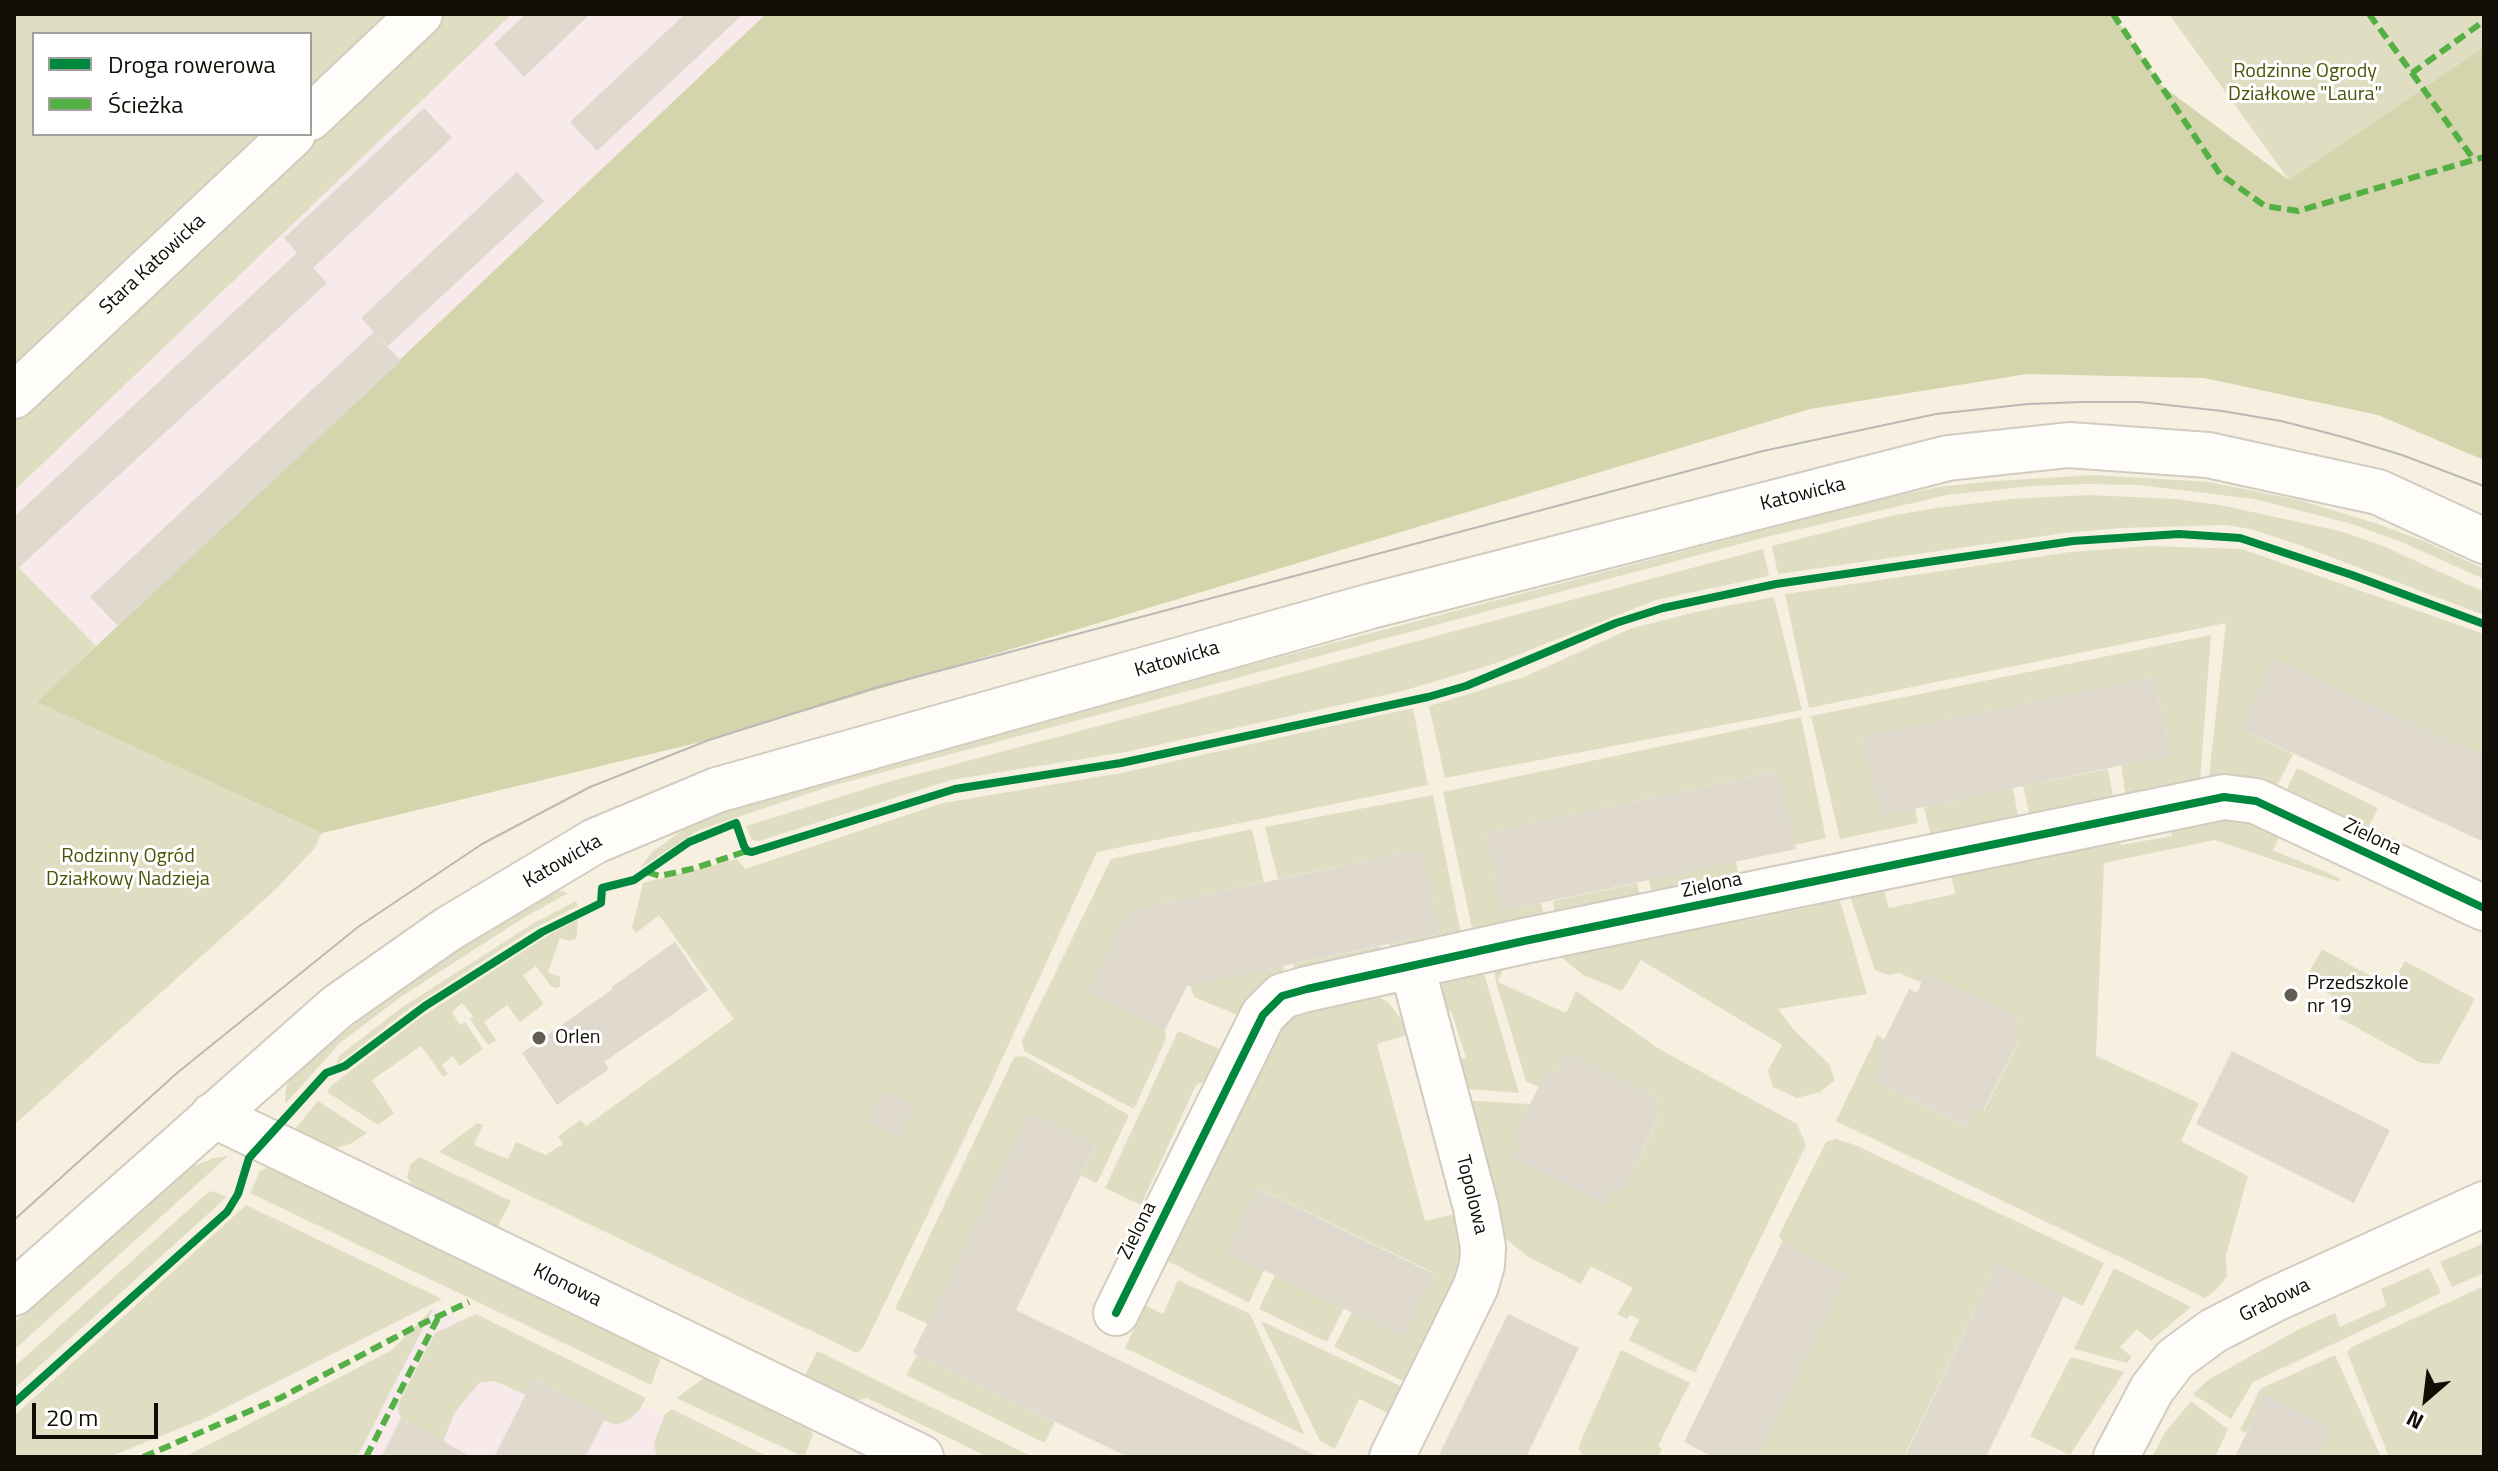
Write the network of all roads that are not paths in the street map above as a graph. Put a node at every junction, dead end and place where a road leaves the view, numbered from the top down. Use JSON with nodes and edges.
{"nodes":[{"id":1,"x":420,"y":14,"type":"edge"},
{"id":2,"x":312,"y":116,"type":"edge"},
{"id":3,"x":291,"y":136,"type":"edge"},
{"id":4,"x":14,"y":396,"type":"edge"},
{"id":5,"x":2484,"y":541,"type":"edge"},
{"id":6,"x":2484,"y":908,"type":"edge"},
{"id":7,"x":1412,"y":966,"type":"junction"},
{"id":8,"x":213,"y":1115,"type":"junction"},
{"id":9,"x":2484,"y":1204,"type":"edge"},
{"id":10,"x":14,"y":1293,"type":"edge"},
{"id":11,"x":1116,"y":1313,"type":"dead end"},
{"id":12,"x":921,"y":1457,"type":"edge"},
{"id":13,"x":1392,"y":1457,"type":"edge"},
{"id":14,"x":2116,"y":1457,"type":"edge"}],
"edges":[{"from":1,"to":2,"type":"street"},
{"from":3,"to":4,"type":"street","name":"Stara Katowicka"},
{"from":5,"to":8,"type":"street","name":"Katowicka"},
{"from":6,"to":7,"type":"street","name":"Zielona"},
{"from":7,"to":11,"type":"street","name":"Zielona"},
{"from":7,"to":13,"type":"street","name":"Topolowa"},
{"from":8,"to":10,"type":"street","name":"Katowicka"},
{"from":8,"to":12,"type":"street","name":"Klonowa"},
{"from":9,"to":14,"type":"street","name":"Grabowa"}]}
